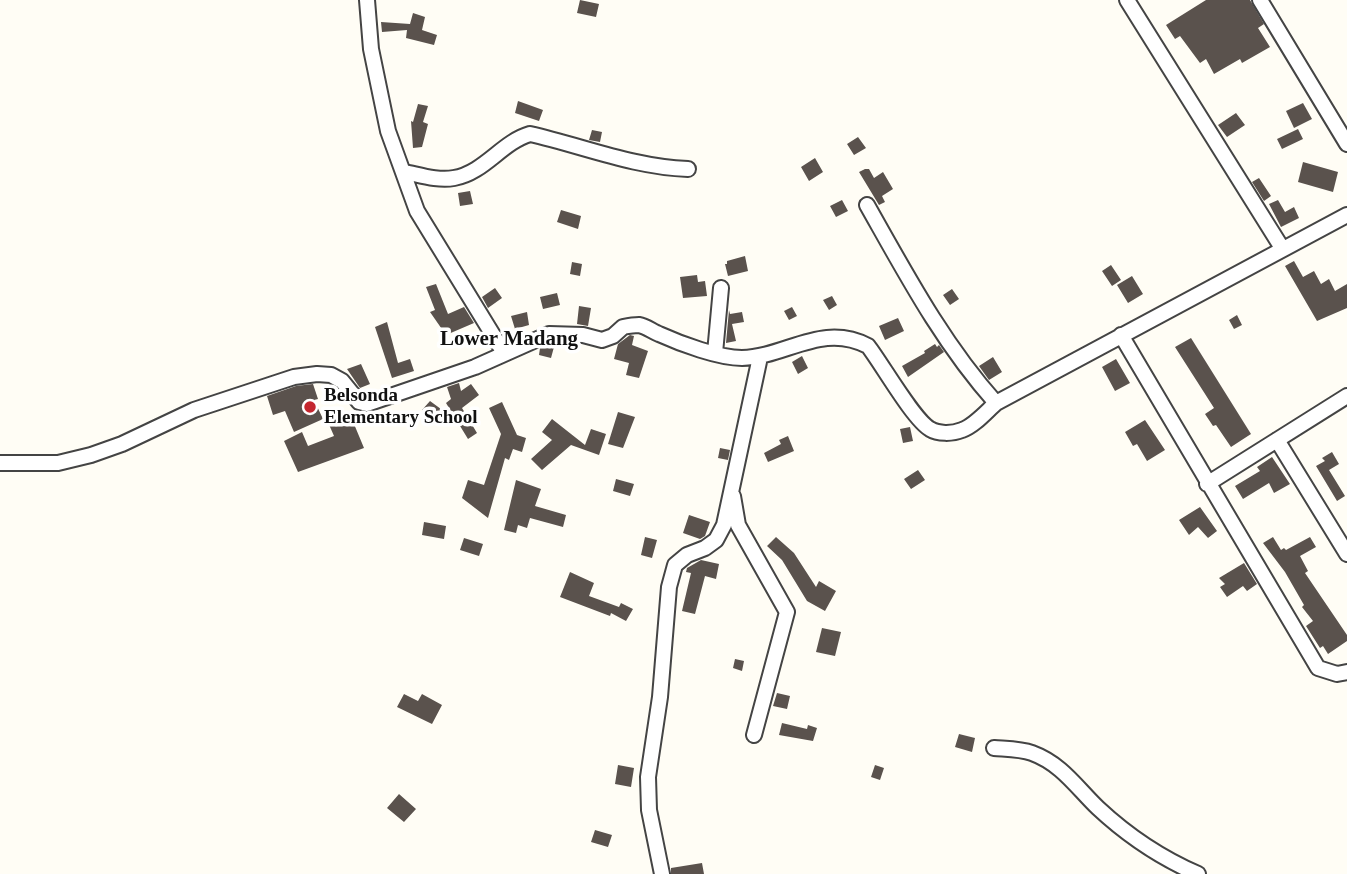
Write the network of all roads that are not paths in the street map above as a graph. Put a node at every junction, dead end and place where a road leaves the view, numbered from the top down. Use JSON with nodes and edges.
{"nodes":[{"id":1,"x":367,"y":0,"type":"edge"},
{"id":2,"x":1127,"y":0,"type":"edge"},
{"id":3,"x":1260,"y":0,"type":"edge"},
{"id":4,"x":1347,"y":144,"type":"edge"},
{"id":5,"x":688,"y":169,"type":"dead end"},
{"id":6,"x":405,"y":172,"type":"junction"},
{"id":7,"x":866,"y":205,"type":"dead end"},
{"id":8,"x":1347,"y":215,"type":"edge"},
{"id":9,"x":1282,"y":248,"type":"junction"},
{"id":10,"x":721,"y":288,"type":"dead end"},
{"id":11,"x":1121,"y":335,"type":"junction"},
{"id":12,"x":504,"y":353,"type":"junction"},
{"id":13,"x":715,"y":353,"type":"junction"},
{"id":14,"x":760,"y":357,"type":"junction"},
{"id":15,"x":1347,"y":396,"type":"edge"},
{"id":16,"x":996,"y":403,"type":"junction"},
{"id":17,"x":1277,"y":440,"type":"junction"},
{"id":18,"x":0,"y":463,"type":"edge"},
{"id":19,"x":1207,"y":484,"type":"junction"},
{"id":20,"x":732,"y":490,"type":"junction"},
{"id":21,"x":1347,"y":554,"type":"edge"},
{"id":22,"x":1347,"y":672,"type":"edge"},
{"id":23,"x":754,"y":736,"type":"dead end"},
{"id":24,"x":994,"y":748,"type":"dead end"},
{"id":25,"x":662,"y":874,"type":"edge"},
{"id":26,"x":1198,"y":874,"type":"edge"}],
"edges":[{"from":1,"to":6,"type":"street"},
{"from":2,"to":9,"type":"street"},
{"from":3,"to":4,"type":"street"},
{"from":5,"to":6,"type":"street"},
{"from":6,"to":12,"type":"street"},
{"from":7,"to":16,"type":"street"},
{"from":8,"to":9,"type":"street"},
{"from":9,"to":11,"type":"street"},
{"from":10,"to":13,"type":"street"},
{"from":11,"to":16,"type":"street"},
{"from":11,"to":19,"type":"street"},
{"from":12,"to":13,"type":"street"},
{"from":12,"to":18,"type":"street"},
{"from":13,"to":14,"type":"street"},
{"from":14,"to":16,"type":"street"},
{"from":14,"to":20,"type":"street"},
{"from":15,"to":17,"type":"street"},
{"from":17,"to":19,"type":"street"},
{"from":17,"to":21,"type":"street"},
{"from":19,"to":22,"type":"street"},
{"from":20,"to":23,"type":"street"},
{"from":20,"to":25,"type":"street"},
{"from":24,"to":26,"type":"street"}]}
